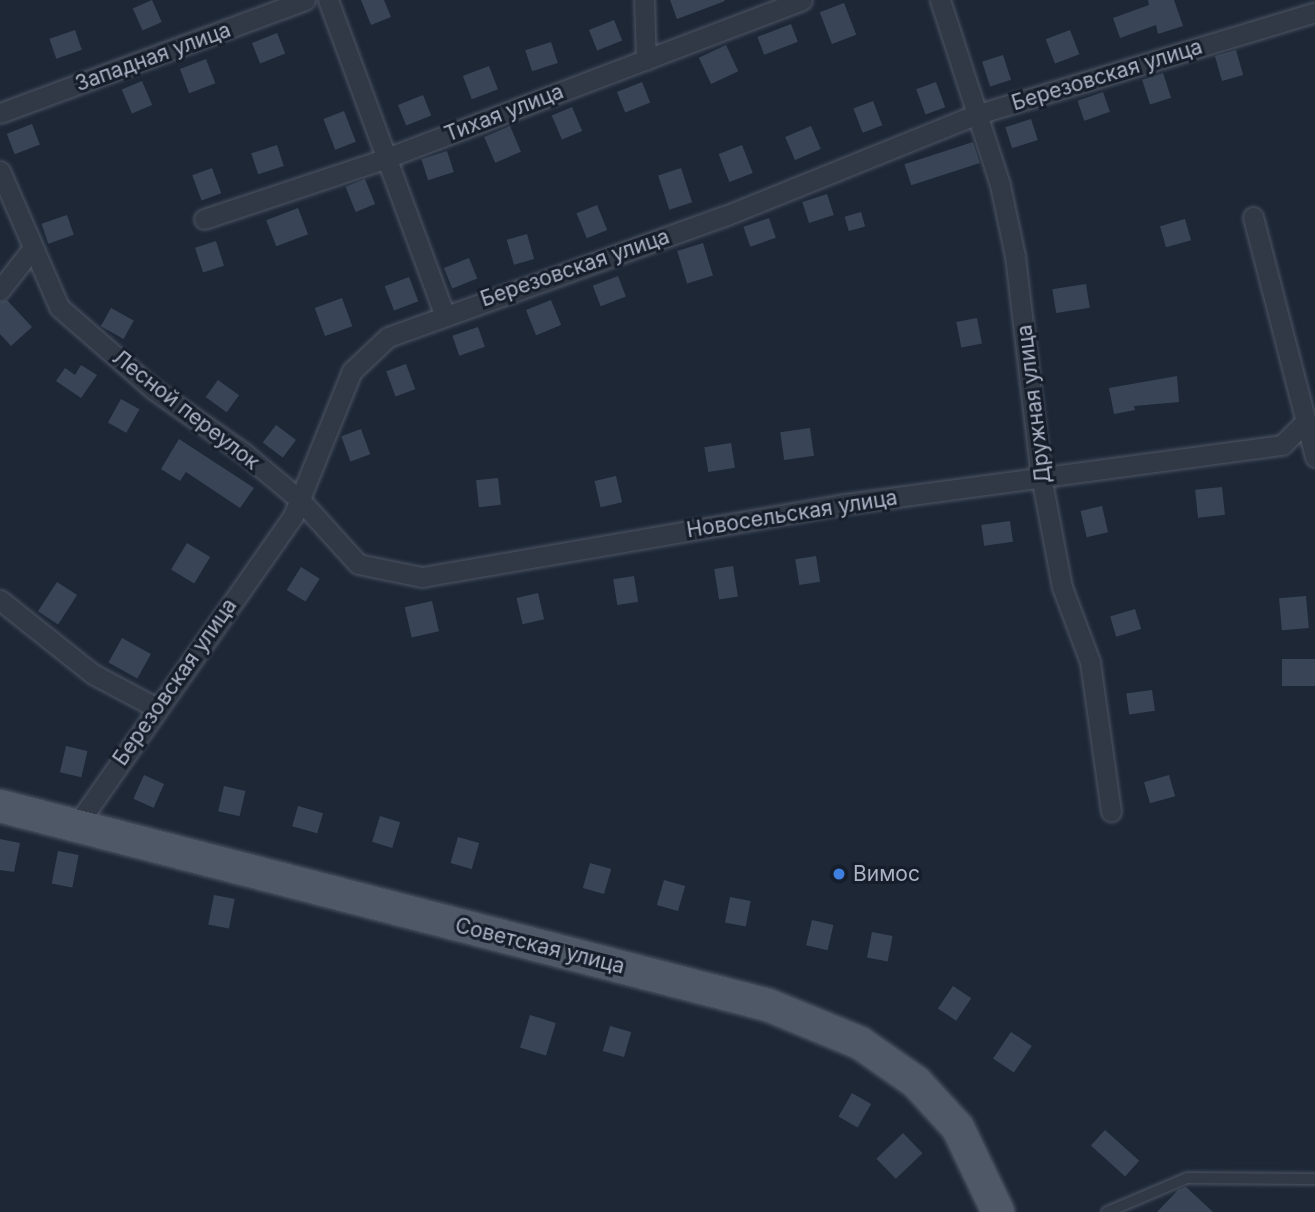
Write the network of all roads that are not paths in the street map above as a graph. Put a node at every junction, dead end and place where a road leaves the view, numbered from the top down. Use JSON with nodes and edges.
{"nodes":[{"id":1,"x":305,"y":0,"type":"edge"},
{"id":2,"x":328,"y":0,"type":"edge"},
{"id":3,"x":644,"y":0,"type":"edge"},
{"id":4,"x":802,"y":0,"type":"edge"},
{"id":5,"x":940,"y":0,"type":"edge"},
{"id":6,"x":1315,"y":12,"type":"edge"},
{"id":7,"x":646,"y":60,"type":"junction"},
{"id":8,"x":0,"y":113,"type":"edge"},
{"id":9,"x":978,"y":114,"type":"junction"},
{"id":10,"x":384,"y":159,"type":"junction"},
{"id":11,"x":0,"y":171,"type":"edge"},
{"id":12,"x":1253,"y":217,"type":"dead end"},
{"id":13,"x":204,"y":219,"type":"dead end"},
{"id":14,"x":33,"y":249,"type":"junction"},
{"id":15,"x":0,"y":290,"type":"edge"},
{"id":16,"x":444,"y":314,"type":"junction"},
{"id":17,"x":1304,"y":422,"type":"junction"},
{"id":18,"x":1315,"y":457,"type":"edge"},
{"id":19,"x":1041,"y":476,"type":"junction"},
{"id":20,"x":300,"y":500,"type":"junction"},
{"id":21,"x":0,"y":600,"type":"edge"},
{"id":22,"x":155,"y":708,"type":"junction"},
{"id":23,"x":0,"y":806,"type":"edge"},
{"id":24,"x":1111,"y":812,"type":"dead end"},
{"id":25,"x":76,"y":826,"type":"junction"},
{"id":26,"x":1315,"y":1179,"type":"edge"},
{"id":27,"x":998,"y":1212,"type":"edge"},
{"id":28,"x":1107,"y":1212,"type":"edge"}],
"edges":[{"from":1,"to":8,"type":"street","name":"Западная улица"},
{"from":2,"to":10,"type":"street"},
{"from":3,"to":7,"type":"street"},
{"from":4,"to":7,"type":"street","name":"Тихая улица"},
{"from":5,"to":9,"type":"street","name":"Дружная улица"},
{"from":6,"to":9,"type":"street","name":"Березовская улица"},
{"from":7,"to":10,"type":"street","name":"Тихая улица"},
{"from":9,"to":16,"type":"street","name":"Березовская улица"},
{"from":9,"to":19,"type":"street","name":"Дружная улица"},
{"from":10,"to":13,"type":"street","name":"Тихая улица"},
{"from":10,"to":16,"type":"street"},
{"from":11,"to":14,"type":"street","name":"Лесной переулок"},
{"from":12,"to":17,"type":"street"},
{"from":14,"to":15,"type":"street"},
{"from":14,"to":20,"type":"street","name":"Лесной переулок"},
{"from":16,"to":20,"type":"street","name":"Березовская улица"},
{"from":17,"to":18,"type":"street"},
{"from":17,"to":19,"type":"street","name":"Новосельская улица"},
{"from":19,"to":20,"type":"street","name":"Новосельская улица"},
{"from":19,"to":24,"type":"street","name":"Дружная улица"},
{"from":20,"to":22,"type":"street","name":"Березовская улица"},
{"from":21,"to":22,"type":"street"},
{"from":22,"to":25,"type":"street","name":"Березовская улица"},
{"from":23,"to":25,"type":"main road","name":"Советская улица"},
{"from":25,"to":27,"type":"main road","name":"Советская улица"},
{"from":26,"to":28,"type":"lane"}]}
